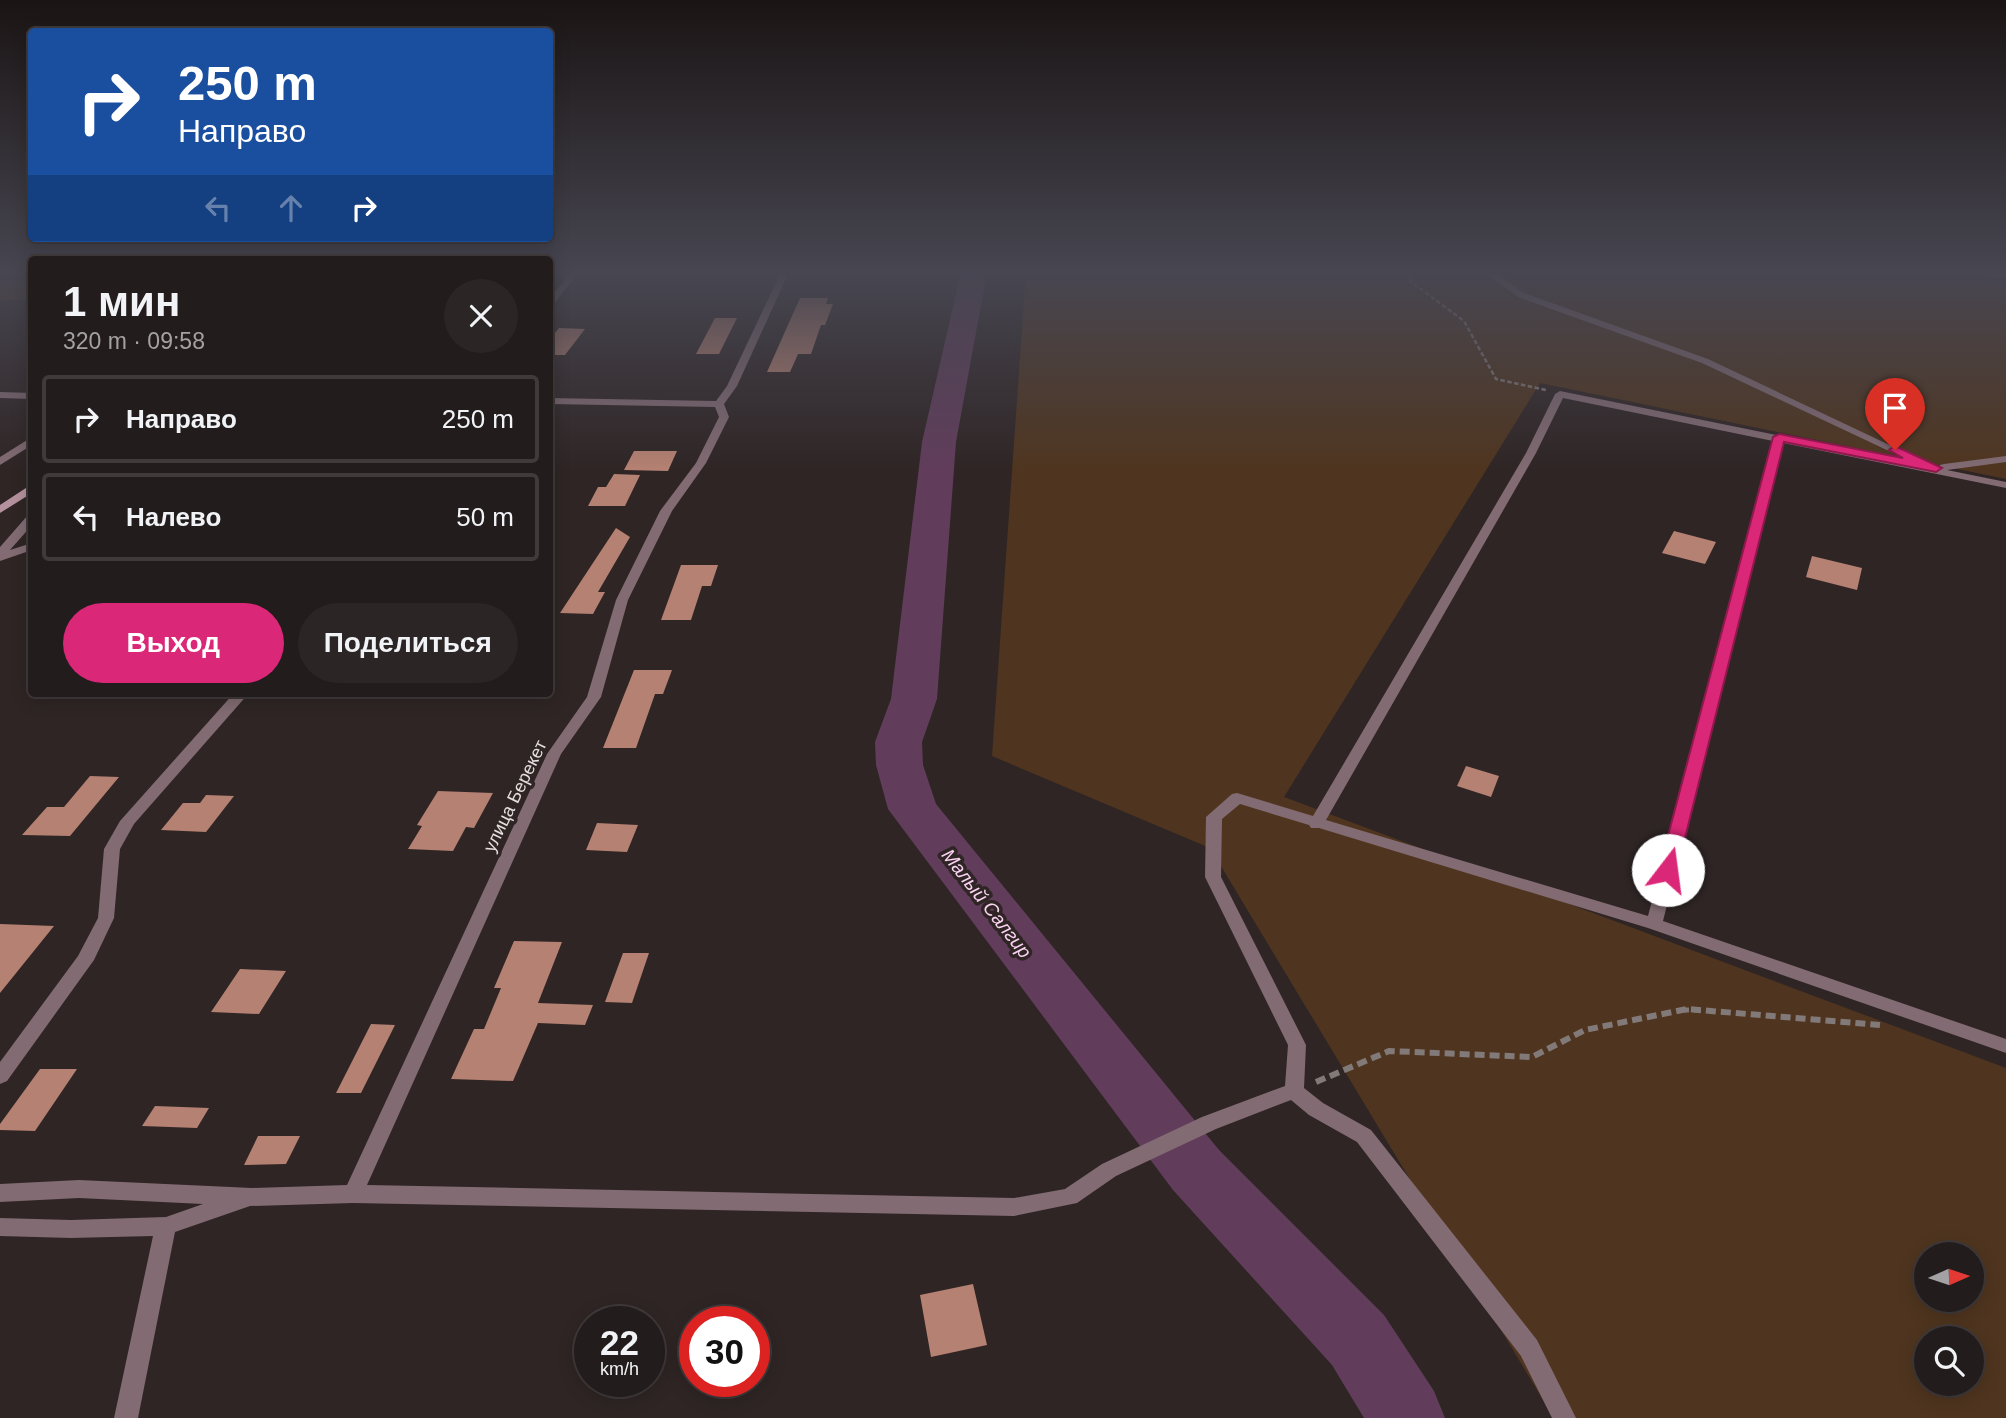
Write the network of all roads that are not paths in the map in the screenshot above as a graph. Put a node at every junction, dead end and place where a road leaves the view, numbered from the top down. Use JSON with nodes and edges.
{"nodes":[{"id":1,"x":754,"y":338,"type":"edge"},
{"id":2,"x":1638,"y":338,"type":"edge"},
{"id":3,"x":0,"y":395,"type":"edge"},
{"id":4,"x":28,"y":396,"type":"edge"},
{"id":5,"x":553,"y":401,"type":"edge"},
{"id":6,"x":719,"y":404,"type":"junction"},
{"id":7,"x":1779,"y":437,"type":"junction"},
{"id":8,"x":28,"y":443,"type":"edge"},
{"id":9,"x":2006,"y":459,"type":"edge"},
{"id":10,"x":0,"y":462,"type":"edge"},
{"id":11,"x":1936,"y":468,"type":"junction"},
{"id":12,"x":2006,"y":485,"type":"edge"},
{"id":13,"x":28,"y":490,"type":"edge"},
{"id":14,"x":0,"y":510,"type":"edge"},
{"id":15,"x":28,"y":522,"type":"edge"},
{"id":16,"x":28,"y":548,"type":"edge"},
{"id":17,"x":0,"y":556,"type":"edge"},
{"id":18,"x":238,"y":697,"type":"edge"},
{"id":19,"x":1316,"y":824,"type":"junction"},
{"id":20,"x":1654,"y":924,"type":"junction"},
{"id":21,"x":2006,"y":1046,"type":"edge"},
{"id":22,"x":0,"y":1076,"type":"edge"},
{"id":23,"x":1294,"y":1091,"type":"junction"},
{"id":24,"x":0,"y":1193,"type":"edge"},
{"id":25,"x":353,"y":1194,"type":"junction"},
{"id":26,"x":252,"y":1197,"type":"junction"},
{"id":27,"x":166,"y":1226,"type":"junction"},
{"id":28,"x":0,"y":1227,"type":"edge"},
{"id":29,"x":127,"y":1418,"type":"edge"},
{"id":30,"x":1564,"y":1418,"type":"edge"}],
"edges":[{"from":1,"to":6,"type":"street","name":"улица Берекет"},
{"from":2,"to":11,"type":"street"},
{"from":3,"to":4,"type":"street"},
{"from":5,"to":6,"type":"street"},
{"from":6,"to":25,"type":"street","name":"улица Берекет"},
{"from":7,"to":11,"type":"street"},
{"from":7,"to":19,"type":"street"},
{"from":7,"to":20,"type":"street"},
{"from":8,"to":10,"type":"street"},
{"from":9,"to":11,"type":"street"},
{"from":11,"to":12,"type":"street"},
{"from":13,"to":14,"type":"main road"},
{"from":15,"to":17,"type":"street"},
{"from":16,"to":17,"type":"street"},
{"from":18,"to":22,"type":"street"},
{"from":19,"to":20,"type":"street"},
{"from":19,"to":23,"type":"street"},
{"from":20,"to":21,"type":"street"},
{"from":23,"to":25,"type":"street"},
{"from":23,"to":30,"type":"street"},
{"from":24,"to":26,"type":"street"},
{"from":25,"to":26,"type":"street"},
{"from":26,"to":27,"type":"street"},
{"from":27,"to":28,"type":"street"},
{"from":27,"to":29,"type":"street"}]}
